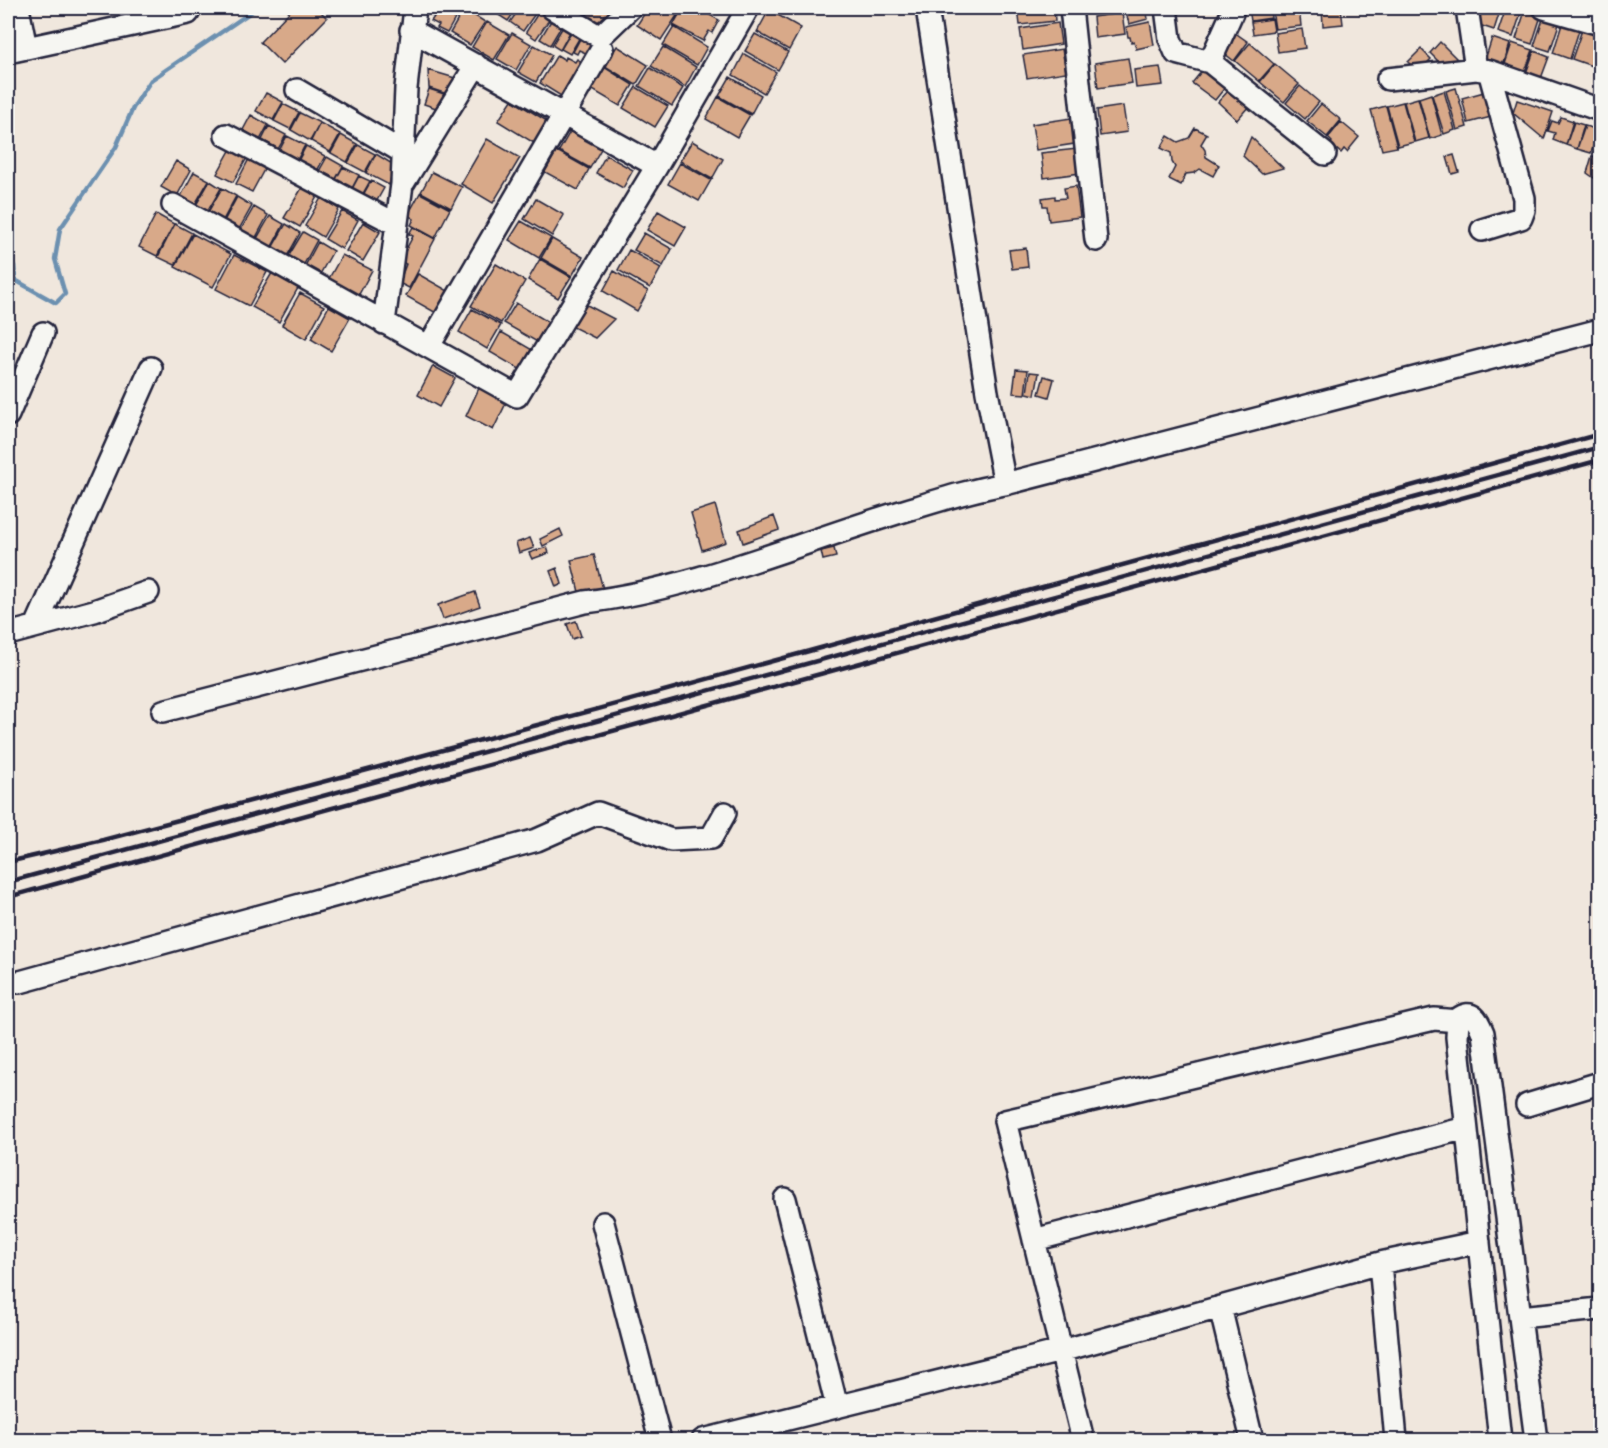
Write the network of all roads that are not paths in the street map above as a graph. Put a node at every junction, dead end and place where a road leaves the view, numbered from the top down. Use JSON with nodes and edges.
{"nodes":[{"id":1,"x":18,"y":8,"type":"edge"},
{"id":2,"x":415,"y":8,"type":"edge"},
{"id":3,"x":552,"y":8,"type":"edge"},
{"id":4,"x":630,"y":8,"type":"edge"},
{"id":5,"x":748,"y":8,"type":"edge"},
{"id":6,"x":927,"y":8,"type":"edge"},
{"id":7,"x":1072,"y":8,"type":"edge"},
{"id":8,"x":1166,"y":8,"type":"edge"},
{"id":9,"x":1232,"y":8,"type":"edge"},
{"id":10,"x":1467,"y":8,"type":"edge"},
{"id":11,"x":1544,"y":8,"type":"edge"},
{"id":12,"x":188,"y":13,"type":"dead end"},
{"id":13,"x":1600,"y":24,"type":"edge"},
{"id":14,"x":411,"y":30,"type":"junction"},
{"id":15,"x":602,"y":49,"type":"dead end"},
{"id":16,"x":17,"y":50,"type":"edge"},
{"id":17,"x":1210,"y":62,"type":"junction"},
{"id":18,"x":476,"y":65,"type":"junction"},
{"id":19,"x":1482,"y":70,"type":"junction"},
{"id":20,"x":1388,"y":79,"type":"dead end"},
{"id":21,"x":297,"y":90,"type":"dead end"},
{"id":22,"x":1600,"y":110,"type":"edge"},
{"id":23,"x":564,"y":115,"type":"junction"},
{"id":24,"x":226,"y":135,"type":"dead end"},
{"id":25,"x":404,"y":153,"type":"junction"},
{"id":26,"x":1325,"y":154,"type":"dead end"},
{"id":27,"x":657,"y":166,"type":"junction"},
{"id":28,"x":402,"y":184,"type":"junction"},
{"id":29,"x":173,"y":205,"type":"dead end"},
{"id":30,"x":396,"y":224,"type":"junction"},
{"id":31,"x":1482,"y":230,"type":"dead end"},
{"id":32,"x":1096,"y":240,"type":"dead end"},
{"id":33,"x":384,"y":323,"type":"junction"},
{"id":34,"x":1600,"y":330,"type":"edge"},
{"id":35,"x":43,"y":333,"type":"dead end"},
{"id":36,"x":429,"y":346,"type":"junction"},
{"id":37,"x":151,"y":368,"type":"dead end"},
{"id":38,"x":8,"y":415,"type":"edge"},
{"id":39,"x":1005,"y":484,"type":"junction"},
{"id":40,"x":148,"y":592,"type":"dead end"},
{"id":41,"x":36,"y":626,"type":"junction"},
{"id":42,"x":8,"y":634,"type":"edge"},
{"id":43,"x":163,"y":711,"type":"dead end"},
{"id":44,"x":725,"y":813,"type":"dead end"},
{"id":45,"x":8,"y":982,"type":"edge"},
{"id":46,"x":1458,"y":1021,"type":"junction"},
{"id":47,"x":1600,"y":1083,"type":"edge"},
{"id":48,"x":1527,"y":1105,"type":"dead end"},
{"id":49,"x":1466,"y":1128,"type":"junction"},
{"id":50,"x":786,"y":1199,"type":"dead end"},
{"id":51,"x":603,"y":1223,"type":"dead end"},
{"id":52,"x":1034,"y":1240,"type":"junction"},
{"id":53,"x":1479,"y":1242,"type":"junction"},
{"id":54,"x":1380,"y":1263,"type":"junction"},
{"id":55,"x":1220,"y":1307,"type":"junction"},
{"id":56,"x":1600,"y":1309,"type":"edge"},
{"id":57,"x":1520,"y":1317,"type":"junction"},
{"id":58,"x":1061,"y":1351,"type":"junction"},
{"id":59,"x":837,"y":1407,"type":"junction"},
{"id":60,"x":660,"y":1440,"type":"edge"},
{"id":61,"x":704,"y":1440,"type":"edge"},
{"id":62,"x":1083,"y":1440,"type":"edge"},
{"id":63,"x":1251,"y":1440,"type":"edge"},
{"id":64,"x":1396,"y":1440,"type":"edge"},
{"id":65,"x":1500,"y":1440,"type":"edge"},
{"id":66,"x":1536,"y":1440,"type":"edge"}],
"edges":[{"from":1,"to":16,"type":"street"},
{"from":2,"to":14,"type":"street"},
{"from":3,"to":4,"type":"street"},
{"from":5,"to":27,"type":"street"},
{"from":6,"to":39,"type":"street"},
{"from":7,"to":32,"type":"street"},
{"from":8,"to":17,"type":"street"},
{"from":9,"to":17,"type":"street"},
{"from":10,"to":19,"type":"street"},
{"from":11,"to":13,"type":"street"},
{"from":12,"to":16,"type":"street"},
{"from":14,"to":18,"type":"street"},
{"from":14,"to":25,"type":"street"},
{"from":15,"to":23,"type":"street"},
{"from":17,"to":26,"type":"street"},
{"from":18,"to":23,"type":"street"},
{"from":18,"to":28,"type":"street"},
{"from":19,"to":20,"type":"street"},
{"from":19,"to":22,"type":"street"},
{"from":19,"to":31,"type":"street"},
{"from":21,"to":25,"type":"street"},
{"from":23,"to":27,"type":"street"},
{"from":23,"to":36,"type":"street"},
{"from":24,"to":30,"type":"street"},
{"from":25,"to":28,"type":"street"},
{"from":27,"to":36,"type":"street"},
{"from":28,"to":30,"type":"street"},
{"from":29,"to":33,"type":"street"},
{"from":30,"to":33,"type":"street"},
{"from":33,"to":36,"type":"street"},
{"from":34,"to":39,"type":"street"},
{"from":35,"to":38,"type":"street"},
{"from":37,"to":41,"type":"street"},
{"from":39,"to":43,"type":"street"},
{"from":40,"to":41,"type":"street"},
{"from":41,"to":42,"type":"street"},
{"from":44,"to":45,"type":"street"},
{"from":46,"to":49,"type":"street"},
{"from":46,"to":52,"type":"street"},
{"from":46,"to":57,"type":"street"},
{"from":47,"to":48,"type":"street"},
{"from":49,"to":52,"type":"street"},
{"from":49,"to":53,"type":"street"},
{"from":50,"to":59,"type":"street"},
{"from":51,"to":60,"type":"street"},
{"from":52,"to":58,"type":"street"},
{"from":53,"to":54,"type":"street"},
{"from":53,"to":65,"type":"street"},
{"from":54,"to":55,"type":"street"},
{"from":54,"to":64,"type":"street"},
{"from":55,"to":58,"type":"street"},
{"from":55,"to":63,"type":"street"},
{"from":56,"to":57,"type":"street"},
{"from":57,"to":66,"type":"street"},
{"from":58,"to":59,"type":"street"},
{"from":58,"to":62,"type":"street"},
{"from":59,"to":61,"type":"street"}]}
